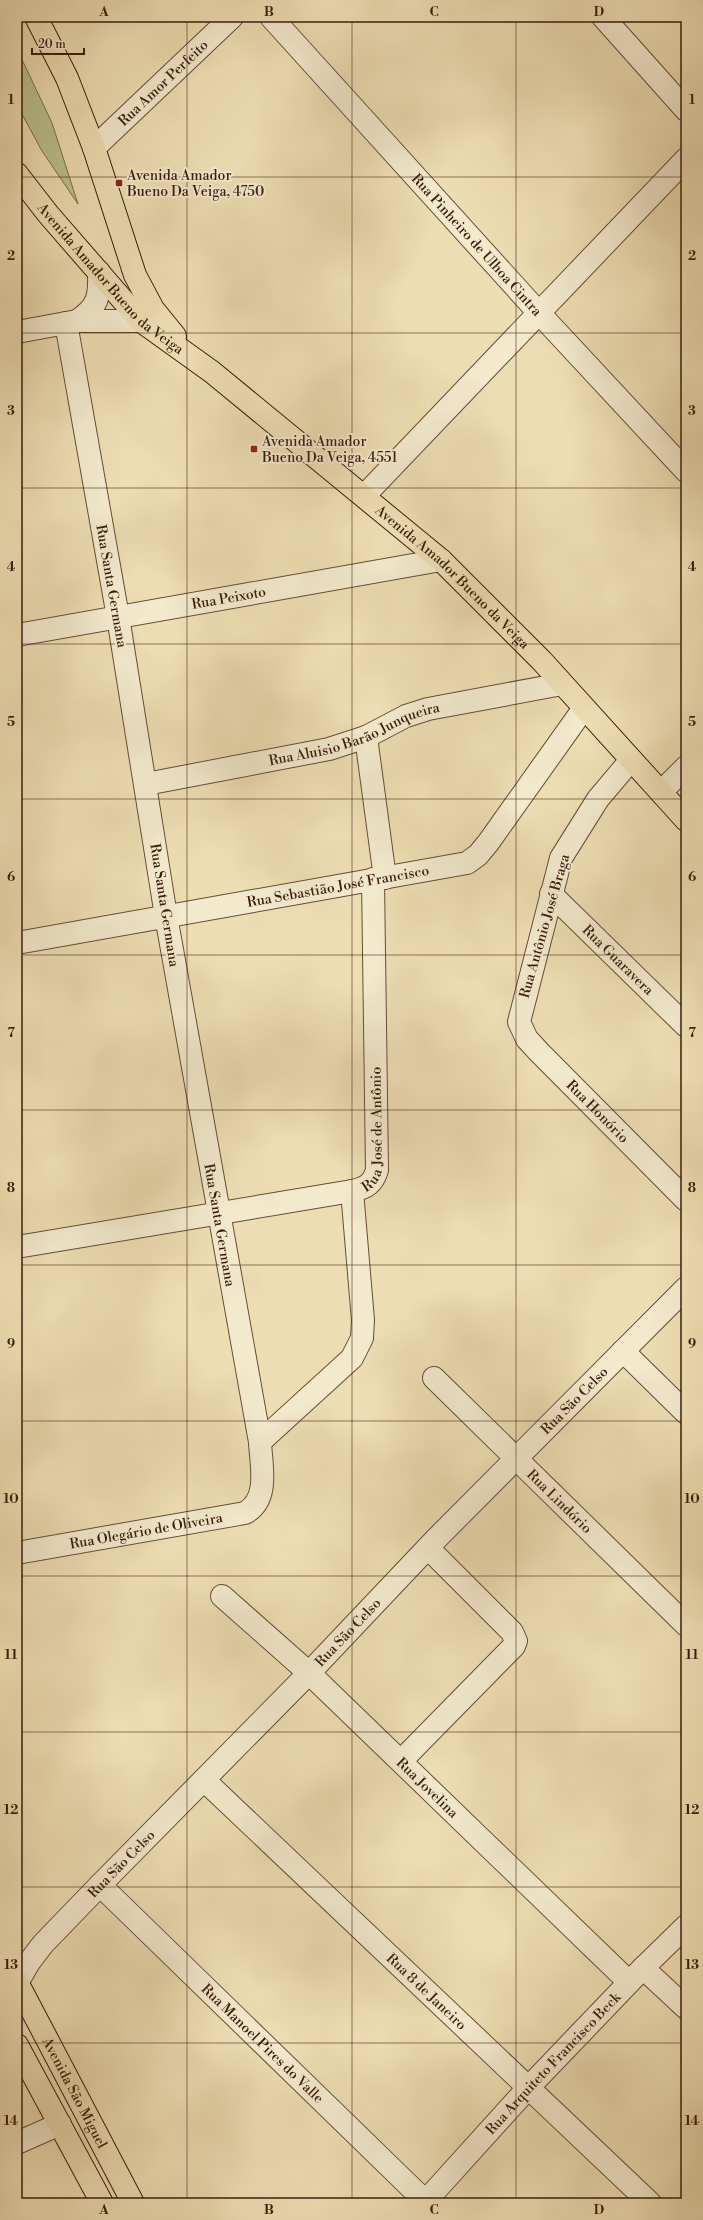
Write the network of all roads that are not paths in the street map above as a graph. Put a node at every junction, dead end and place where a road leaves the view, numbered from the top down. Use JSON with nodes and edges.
{"nodes":[{"id":1,"x":36,"y":17,"type":"edge"},
{"id":2,"x":232,"y":17,"type":"edge"},
{"id":3,"x":271,"y":17,"type":"edge"},
{"id":4,"x":603,"y":17,"type":"edge"},
{"id":5,"x":686,"y":110,"type":"edge"},
{"id":6,"x":94,"y":148,"type":"junction"},
{"id":7,"x":686,"y":159,"type":"edge"},
{"id":8,"x":17,"y":174,"type":"edge"},
{"id":9,"x":99,"y":272,"type":"junction"},
{"id":10,"x":540,"y":313,"type":"junction"},
{"id":11,"x":141,"y":321,"type":"junction"},
{"id":12,"x":71,"y":322,"type":"junction"},
{"id":13,"x":17,"y":332,"type":"edge"},
{"id":14,"x":195,"y":360,"type":"junction"},
{"id":15,"x":686,"y":471,"type":"edge"},
{"id":16,"x":364,"y":496,"type":"junction"},
{"id":17,"x":441,"y":560,"type":"junction"},
{"id":18,"x":118,"y":617,"type":"junction"},
{"id":19,"x":17,"y":635,"type":"edge"},
{"id":20,"x":562,"y":684,"type":"junction"},
{"id":21,"x":584,"y":708,"type":"junction"},
{"id":22,"x":366,"y":737,"type":"junction"},
{"id":23,"x":631,"y":760,"type":"junction"},
{"id":24,"x":686,"y":767,"type":"edge"},
{"id":25,"x":146,"y":784,"type":"junction"},
{"id":26,"x":661,"y":792,"type":"junction"},
{"id":27,"x":686,"y":820,"type":"edge"},
{"id":28,"x":379,"y":879,"type":"junction"},
{"id":29,"x":551,"y":894,"type":"junction"},
{"id":30,"x":166,"y":916,"type":"junction"},
{"id":31,"x":17,"y":943,"type":"edge"},
{"id":32,"x":519,"y":1017,"type":"joint"},
{"id":33,"x":686,"y":1026,"type":"edge"},
{"id":34,"x":352,"y":1191,"type":"junction"},
{"id":35,"x":686,"y":1200,"type":"edge"},
{"id":36,"x":218,"y":1214,"type":"junction"},
{"id":37,"x":17,"y":1247,"type":"edge"},
{"id":38,"x":686,"y":1288,"type":"edge"},
{"id":39,"x":623,"y":1351,"type":"junction"},
{"id":40,"x":434,"y":1378,"type":"dead end"},
{"id":41,"x":686,"y":1413,"type":"edge"},
{"id":42,"x":260,"y":1442,"type":"junction"},
{"id":43,"x":516,"y":1459,"type":"junction"},
{"id":44,"x":262,"y":1488,"type":"joint"},
{"id":45,"x":428,"y":1548,"type":"junction"},
{"id":46,"x":17,"y":1553,"type":"edge"},
{"id":47,"x":222,"y":1596,"type":"dead end"},
{"id":48,"x":686,"y":1625,"type":"edge"},
{"id":49,"x":310,"y":1673,"type":"junction"},
{"id":50,"x":401,"y":1761,"type":"junction"},
{"id":51,"x":204,"y":1780,"type":"junction"},
{"id":52,"x":100,"y":1885,"type":"junction"},
{"id":53,"x":686,"y":1926,"type":"edge"},
{"id":54,"x":636,"y":1975,"type":"junction"},
{"id":55,"x":17,"y":1983,"type":"edge"},
{"id":56,"x":686,"y":2008,"type":"edge"},
{"id":57,"x":17,"y":2045,"type":"edge"},
{"id":58,"x":528,"y":2088,"type":"junction"},
{"id":59,"x":60,"y":2124,"type":"junction"},
{"id":60,"x":17,"y":2143,"type":"edge"},
{"id":61,"x":424,"y":2202,"type":"edge"},
{"id":62,"x":102,"y":2203,"type":"edge"},
{"id":63,"x":133,"y":2203,"type":"edge"},
{"id":64,"x":650,"y":2203,"type":"edge"}],
"edges":[{"from":1,"to":6,"type":"main road","name":"Avenida Amador Bueno da Veiga"},
{"from":2,"to":6,"type":"street","name":"Rua Amor Perfeito"},
{"from":3,"to":10,"type":"street","name":"Rua Pinheiro de Ulhoa Cintra"},
{"from":4,"to":5,"type":"street"},
{"from":6,"to":14,"type":"main road","name":"Avenida Amador Bueno da Veiga"},
{"from":7,"to":10,"type":"street"},
{"from":8,"to":9,"type":"main road","name":"Avenida Amador Bueno da Veiga"},
{"from":9,"to":11,"type":"main road","name":"Avenida Amador Bueno da Veiga"},
{"from":9,"to":12,"type":"street"},
{"from":10,"to":15,"type":"street","name":"Rua Pinheiro de Ulhoa Cintra"},
{"from":10,"to":16,"type":"street"},
{"from":11,"to":12,"type":"street"},
{"from":11,"to":14,"type":"main road","name":"Avenida Amador Bueno da Veiga"},
{"from":12,"to":13,"type":"street"},
{"from":12,"to":18,"type":"street","name":"Rua Santa Germana"},
{"from":14,"to":16,"type":"main road","name":"Avenida Amador Bueno da Veiga"},
{"from":16,"to":17,"type":"main road","name":"Avenida Amador Bueno da Veiga"},
{"from":17,"to":18,"type":"street","name":"Rua Peixoto"},
{"from":17,"to":20,"type":"main road","name":"Avenida Amador Bueno da Veiga"},
{"from":18,"to":19,"type":"street","name":"Rua Peixoto"},
{"from":18,"to":25,"type":"street","name":"Rua Santa Germana"},
{"from":20,"to":21,"type":"main road","name":"Avenida Amador Bueno da Veiga"},
{"from":20,"to":22,"type":"street","name":"Rua Aluisio Barão Junqueira"},
{"from":21,"to":23,"type":"main road","name":"Avenida Amador Bueno da Veiga"},
{"from":21,"to":28,"type":"street","name":"Rua Sebastião José Francisco"},
{"from":22,"to":25,"type":"street","name":"Rua Aluisio Barão Junqueira"},
{"from":22,"to":28,"type":"street","name":"Rua José de Antônio"},
{"from":23,"to":26,"type":"main road","name":"Avenida Amador Bueno da Veiga"},
{"from":23,"to":29,"type":"street","name":"Rua Antônio José Braga"},
{"from":24,"to":26,"type":"street"},
{"from":25,"to":30,"type":"street","name":"Rua Santa Germana"},
{"from":26,"to":27,"type":"main road","name":"Avenida Amador Bueno da Veiga"},
{"from":28,"to":30,"type":"street","name":"Rua Sebastião José Francisco"},
{"from":28,"to":34,"type":"street","name":"Rua José de Antônio"},
{"from":29,"to":32,"type":"street","name":"Rua Antônio José Braga"},
{"from":29,"to":33,"type":"street","name":"Rua Guaravera"},
{"from":30,"to":31,"type":"street","name":"Rua Sebastião José Francisco"},
{"from":30,"to":36,"type":"street","name":"Rua Santa Germana"},
{"from":32,"to":35,"type":"street","name":"Rua Honório"},
{"from":34,"to":36,"type":"street"},
{"from":34,"to":42,"type":"street","name":"Rua José de Antônio"},
{"from":36,"to":37,"type":"street"},
{"from":36,"to":42,"type":"street","name":"Rua Santa Germana"},
{"from":38,"to":39,"type":"street","name":"Rua São Celso"},
{"from":39,"to":41,"type":"street"},
{"from":39,"to":43,"type":"street","name":"Rua São Celso"},
{"from":40,"to":43,"type":"street","name":"Rua Lindório"},
{"from":42,"to":44,"type":"street","name":"Rua Santa Germana"},
{"from":43,"to":45,"type":"street","name":"Rua São Celso"},
{"from":43,"to":48,"type":"street","name":"Rua Lindório"},
{"from":44,"to":46,"type":"street","name":"Rua Olegário de Oliveira"},
{"from":45,"to":49,"type":"street","name":"Rua São Celso"},
{"from":45,"to":50,"type":"street"},
{"from":47,"to":49,"type":"street","name":"Rua Jovelina"},
{"from":49,"to":50,"type":"street","name":"Rua Jovelina"},
{"from":49,"to":51,"type":"street","name":"Rua São Celso"},
{"from":50,"to":54,"type":"street","name":"Rua Jovelina"},
{"from":51,"to":52,"type":"street","name":"Rua São Celso"},
{"from":51,"to":58,"type":"street","name":"Rua 8 de Janeiro"},
{"from":52,"to":55,"type":"street","name":"Rua São Celso"},
{"from":52,"to":61,"type":"street","name":"Rua Manoel Pires do Valle"},
{"from":53,"to":54,"type":"street","name":"Rua Arquiteto Francisco Beck"},
{"from":54,"to":56,"type":"street","name":"Rua Jovelina"},
{"from":54,"to":58,"type":"street","name":"Rua Arquiteto Francisco Beck"},
{"from":55,"to":63,"type":"main road","name":"Avenida São Miguel"},
{"from":57,"to":59,"type":"main road","name":"Avenida São Miguel"},
{"from":58,"to":61,"type":"street","name":"Rua Arquiteto Francisco Beck"},
{"from":58,"to":64,"type":"street","name":"Rua 8 de Janeiro"},
{"from":59,"to":60,"type":"street"},
{"from":59,"to":62,"type":"main road","name":"Avenida São Miguel"}]}
